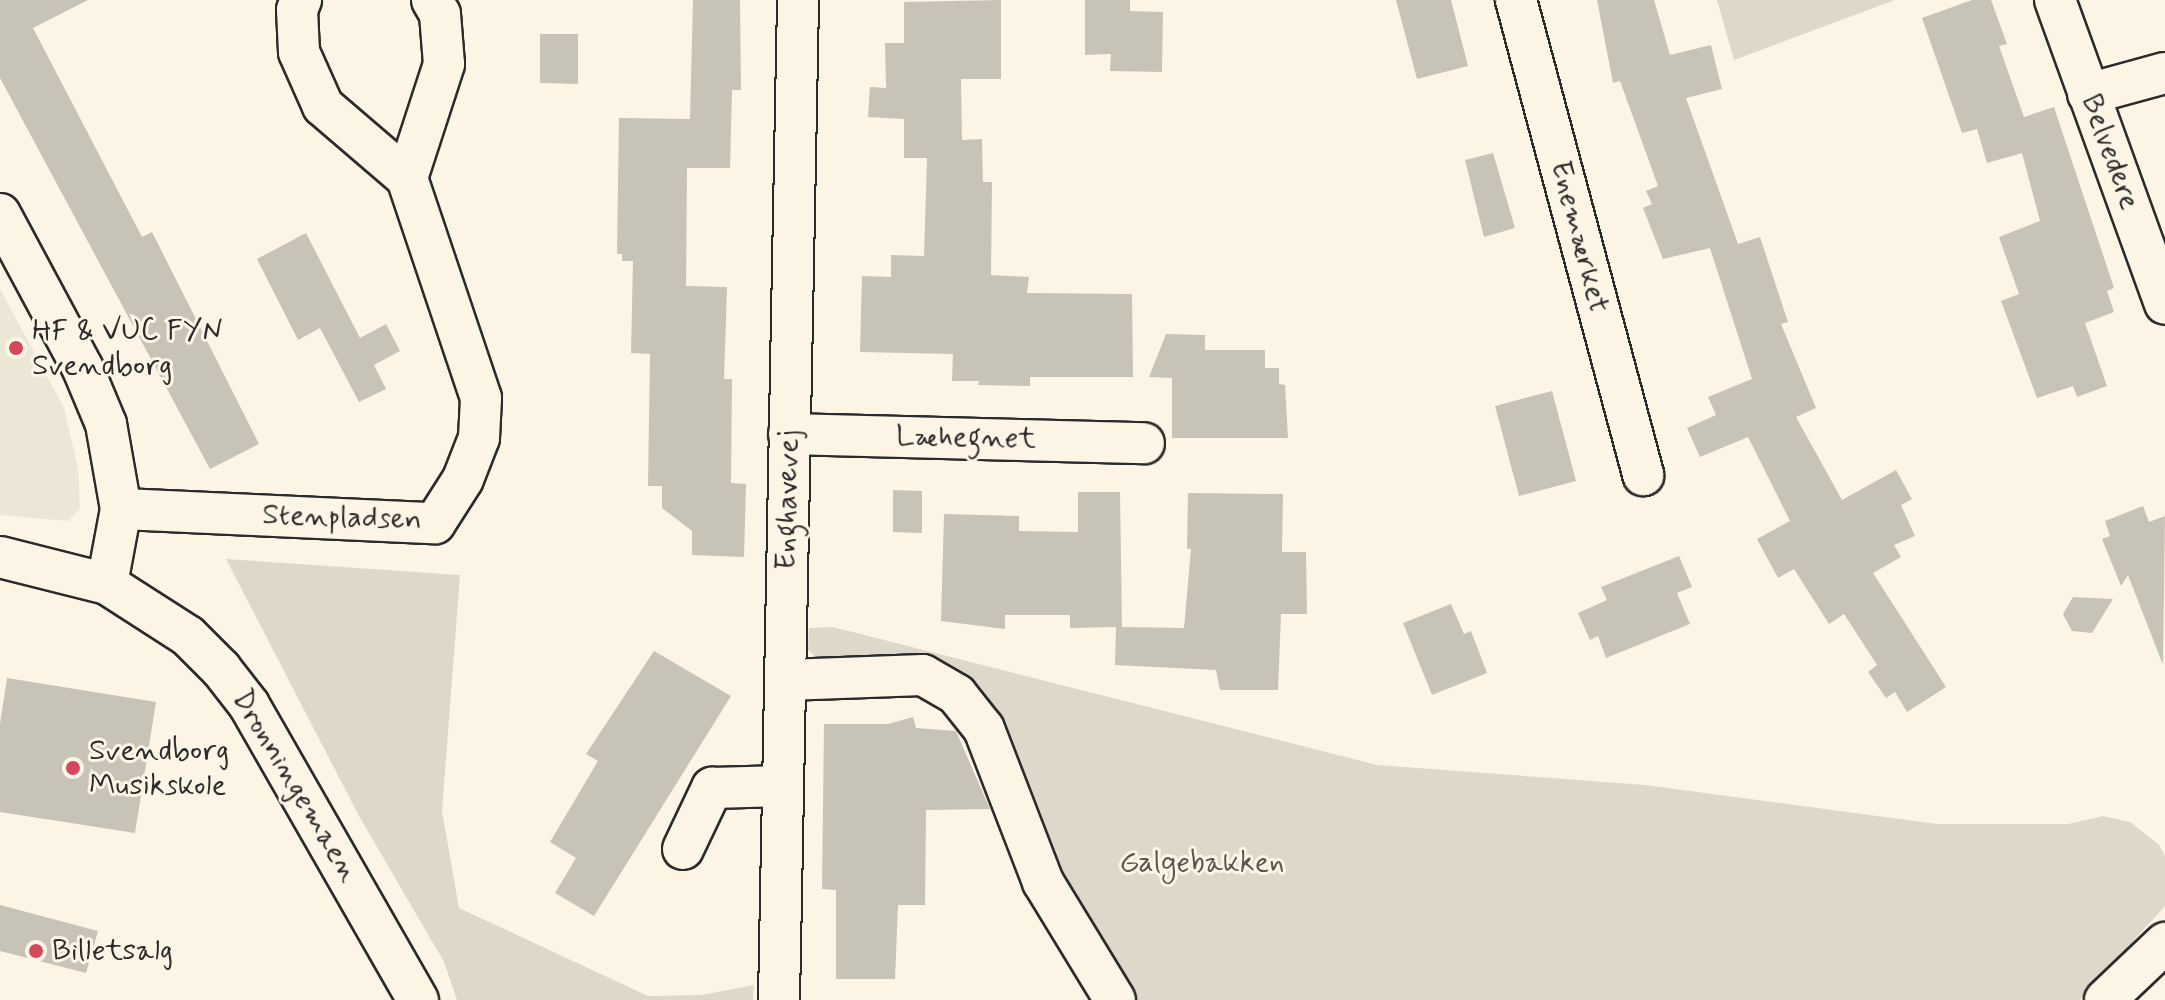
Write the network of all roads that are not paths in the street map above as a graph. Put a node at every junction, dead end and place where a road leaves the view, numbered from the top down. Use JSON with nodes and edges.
{"nodes":[{"id":1,"x":301,"y":0,"type":"edge"},
{"id":2,"x":432,"y":0,"type":"edge"},
{"id":3,"x":798,"y":0,"type":"edge"},
{"id":4,"x":1516,"y":0,"type":"edge"},
{"id":5,"x":2055,"y":0,"type":"edge"},
{"id":6,"x":2165,"y":73,"type":"edge"},
{"id":7,"x":2088,"y":94,"type":"junction"},
{"id":8,"x":407,"y":178,"type":"junction"},
{"id":9,"x":0,"y":214,"type":"edge"},
{"id":10,"x":2165,"y":304,"type":"edge"},
{"id":11,"x":789,"y":434,"type":"junction"},
{"id":12,"x":1144,"y":443,"type":"dead end"},
{"id":13,"x":1643,"y":475,"type":"dead end"},
{"id":14,"x":121,"y":509,"type":"junction"},
{"id":15,"x":0,"y":557,"type":"edge"},
{"id":16,"x":107,"y":584,"type":"junction"},
{"id":17,"x":786,"y":680,"type":"junction"},
{"id":18,"x":783,"y":786,"type":"junction"},
{"id":19,"x":683,"y":849,"type":"dead end"},
{"id":20,"x":2165,"y":943,"type":"edge"},
{"id":21,"x":418,"y":1000,"type":"edge"},
{"id":22,"x":779,"y":1000,"type":"edge"},
{"id":23,"x":1115,"y":1000,"type":"edge"},
{"id":24,"x":2105,"y":1000,"type":"edge"}],
"edges":[{"from":1,"to":8,"type":"street"},
{"from":2,"to":8,"type":"street"},
{"from":3,"to":11,"type":"street","name":"Enghavevej"},
{"from":4,"to":13,"type":"street","name":"Enemærket"},
{"from":5,"to":7,"type":"street","name":"Belvedere"},
{"from":6,"to":7,"type":"street"},
{"from":7,"to":10,"type":"street","name":"Belvedere"},
{"from":8,"to":14,"type":"street","name":"Stenpladsen"},
{"from":9,"to":14,"type":"street"},
{"from":11,"to":12,"type":"street","name":"Læhegnet"},
{"from":11,"to":17,"type":"street","name":"Enghavevej"},
{"from":14,"to":16,"type":"street"},
{"from":15,"to":16,"type":"street","name":"Dronningemaen"},
{"from":16,"to":21,"type":"street","name":"Dronningemaen"},
{"from":17,"to":18,"type":"street","name":"Enghavevej"},
{"from":17,"to":23,"type":"street"},
{"from":18,"to":19,"type":"street"},
{"from":18,"to":22,"type":"street","name":"Enghavevej"},
{"from":20,"to":24,"type":"street"}]}
